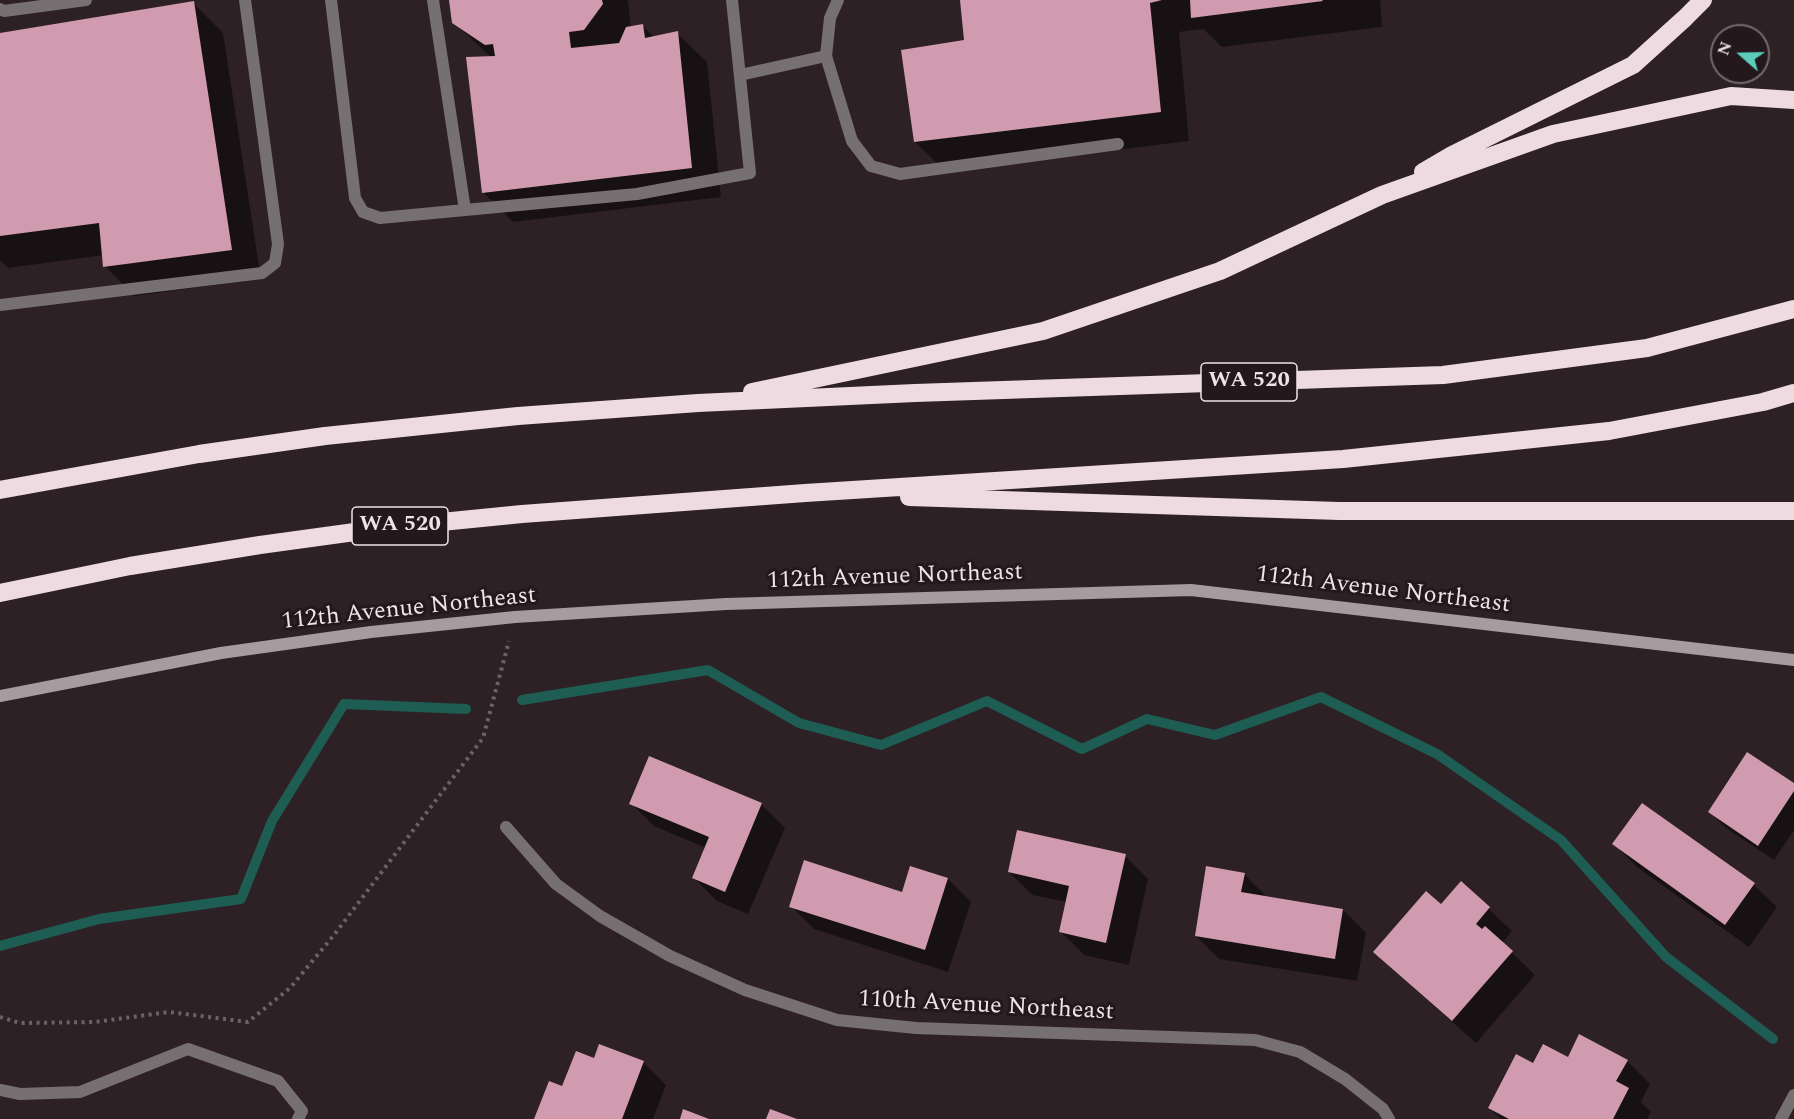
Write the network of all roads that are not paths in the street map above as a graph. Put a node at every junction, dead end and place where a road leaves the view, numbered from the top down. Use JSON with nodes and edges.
{"nodes":[{"id":1,"x":86,"y":0,"type":"edge"},
{"id":2,"x":244,"y":0,"type":"edge"},
{"id":3,"x":331,"y":0,"type":"edge"},
{"id":4,"x":433,"y":0,"type":"edge"},
{"id":5,"x":732,"y":0,"type":"edge"},
{"id":6,"x":838,"y":0,"type":"edge"},
{"id":7,"x":1702,"y":0,"type":"edge"},
{"id":8,"x":0,"y":9,"type":"edge"},
{"id":9,"x":826,"y":56,"type":"junction"},
{"id":10,"x":740,"y":75,"type":"junction"},
{"id":11,"x":1794,"y":100,"type":"edge"},
{"id":12,"x":1118,"y":144,"type":"dead end"},
{"id":13,"x":1382,"y":195,"type":"junction"},
{"id":14,"x":465,"y":210,"type":"junction"},
{"id":15,"x":0,"y":305,"type":"edge"},
{"id":16,"x":1794,"y":309,"type":"edge"},
{"id":17,"x":1794,"y":393,"type":"edge"},
{"id":18,"x":698,"y":403,"type":"junction"},
{"id":19,"x":0,"y":490,"type":"edge"},
{"id":20,"x":805,"y":493,"type":"junction"},
{"id":21,"x":1794,"y":511,"type":"edge"},
{"id":22,"x":0,"y":593,"type":"edge"},
{"id":23,"x":1794,"y":660,"type":"edge"},
{"id":24,"x":0,"y":696,"type":"edge"},
{"id":25,"x":506,"y":826,"type":"dead end"},
{"id":26,"x":0,"y":1089,"type":"edge"},
{"id":27,"x":1794,"y":1095,"type":"edge"},
{"id":28,"x":298,"y":1119,"type":"edge"},
{"id":29,"x":1389,"y":1119,"type":"edge"},
{"id":30,"x":1781,"y":1119,"type":"edge"}],
"edges":[{"from":1,"to":8,"type":"street"},
{"from":2,"to":15,"type":"street"},
{"from":3,"to":14,"type":"street"},
{"from":4,"to":14,"type":"street"},
{"from":5,"to":10,"type":"street"},
{"from":6,"to":9,"type":"street"},
{"from":7,"to":13,"type":"highway"},
{"from":9,"to":10,"type":"street"},
{"from":9,"to":12,"type":"street"},
{"from":10,"to":14,"type":"street"},
{"from":11,"to":13,"type":"highway"},
{"from":13,"to":18,"type":"highway"},
{"from":16,"to":18,"type":"highway","number":"WA 520"},
{"from":17,"to":20,"type":"highway","number":"WA 520"},
{"from":18,"to":19,"type":"highway","number":"WA 520"},
{"from":20,"to":21,"type":"highway"},
{"from":20,"to":22,"type":"highway","number":"WA 520"},
{"from":23,"to":24,"type":"main road","name":"112th Avenue Northeast"},
{"from":25,"to":29,"type":"street","name":"110th Avenue Northeast"},
{"from":26,"to":28,"type":"street"},
{"from":27,"to":30,"type":"street"}]}
